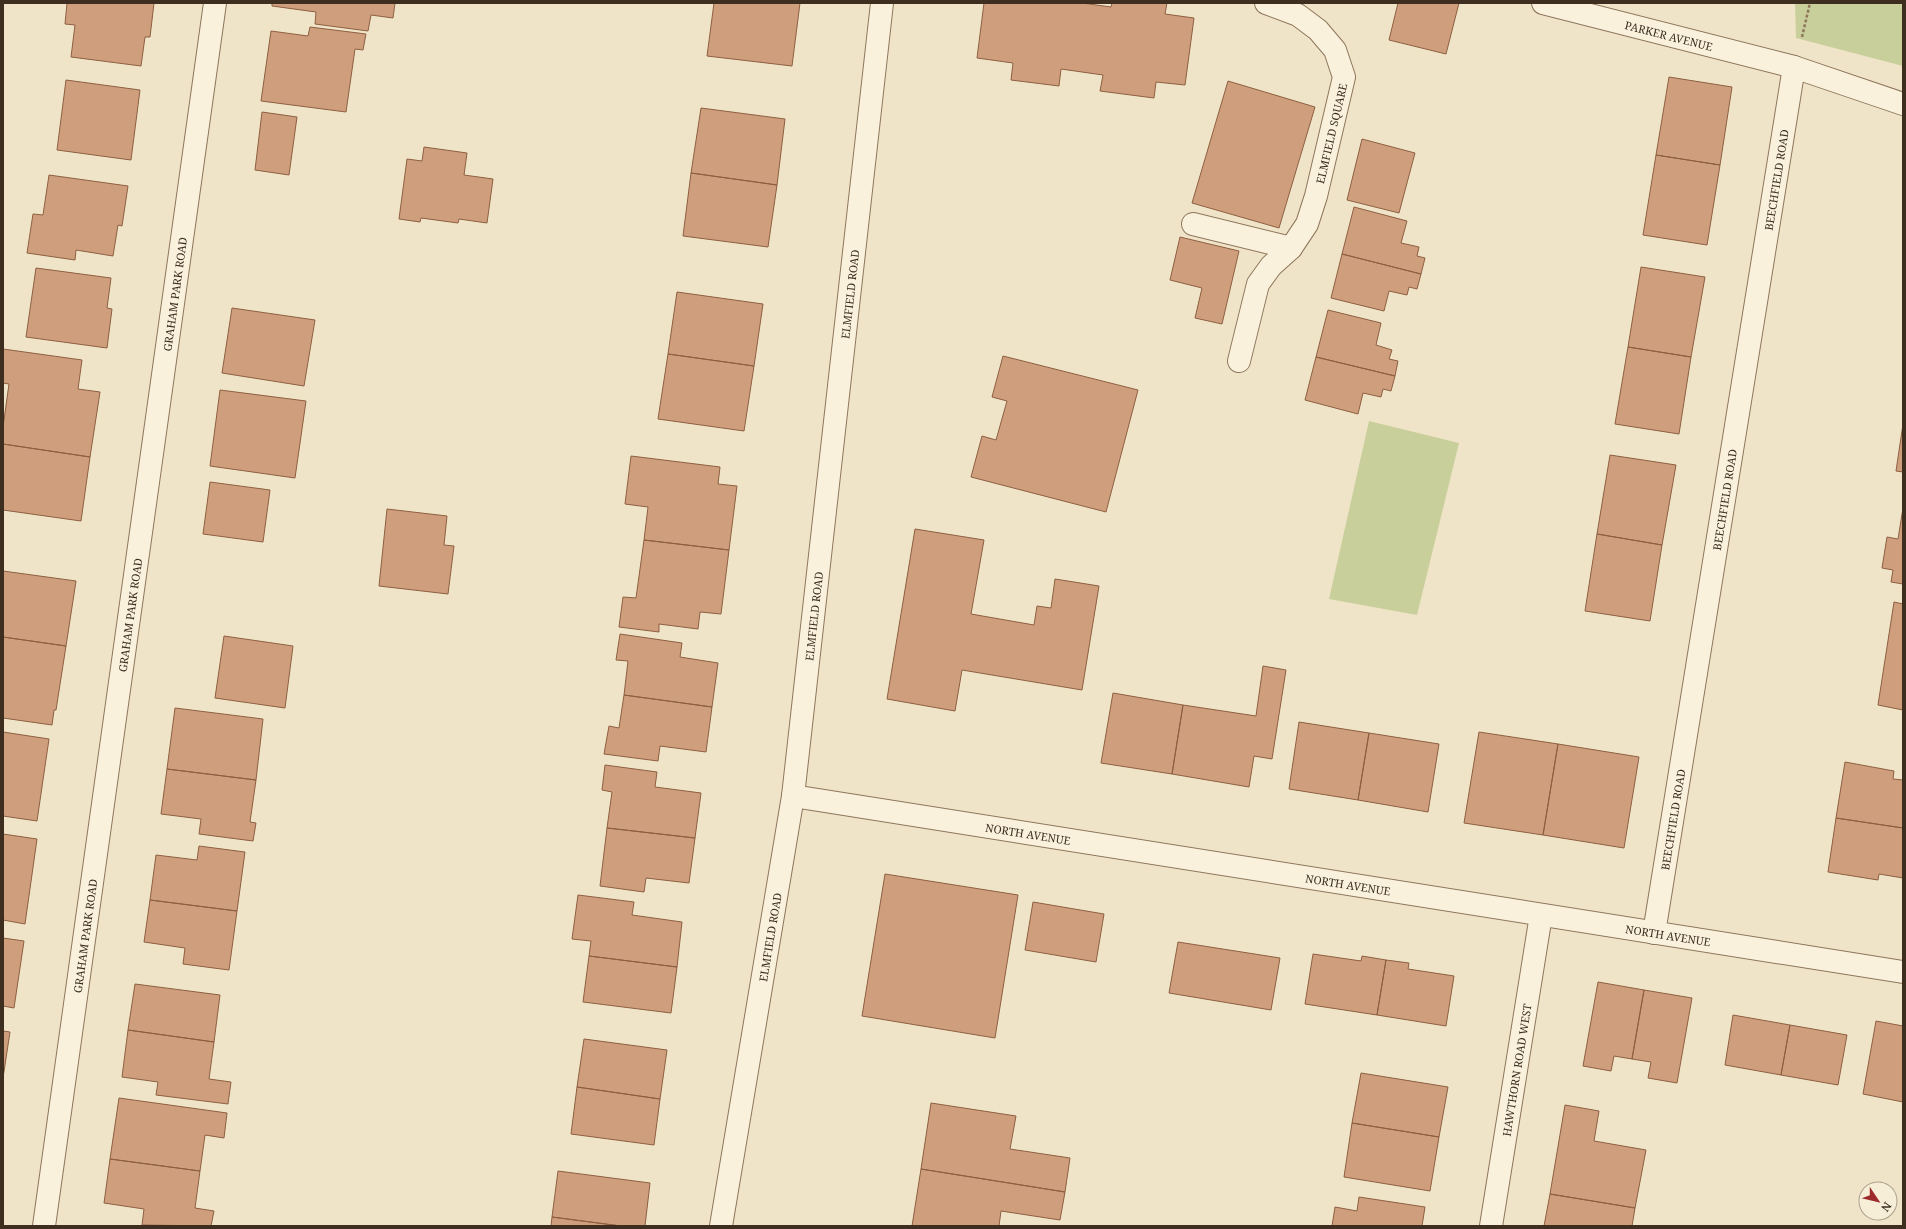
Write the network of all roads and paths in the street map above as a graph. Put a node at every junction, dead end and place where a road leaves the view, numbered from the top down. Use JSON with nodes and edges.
{"nodes":[{"id":1,"x":215,"y":3,"type":"edge"},
{"id":2,"x":882,"y":3,"type":"edge"},
{"id":3,"x":1266,"y":3,"type":"edge"},
{"id":4,"x":1543,"y":3,"type":"edge"},
{"id":5,"x":1810,"y":3,"type":"edge"},
{"id":6,"x":1794,"y":67,"type":"junction"},
{"id":7,"x":1903,"y":104,"type":"edge"},
{"id":8,"x":1193,"y":224,"type":"dead end"},
{"id":9,"x":1290,"y":248,"type":"junction"},
{"id":10,"x":1239,"y":361,"type":"dead end"},
{"id":11,"x":793,"y":796,"type":"junction"},
{"id":12,"x":1541,"y":915,"type":"junction"},
{"id":13,"x":1654,"y":933,"type":"junction"},
{"id":14,"x":1903,"y":972,"type":"edge"},
{"id":15,"x":44,"y":1226,"type":"edge"},
{"id":16,"x":721,"y":1226,"type":"edge"},
{"id":17,"x":1491,"y":1226,"type":"edge"}],
"edges":[{"from":1,"to":15,"type":"street","name":"GRAHAM PARK ROAD"},
{"from":2,"to":11,"type":"street","name":"ELMFIELD ROAD"},
{"from":3,"to":9,"type":"street","name":"ELMFIELD SQUARE"},
{"from":4,"to":6,"type":"street","name":"PARKER AVENUE"},
{"from":5,"to":6,"type":"path"},
{"from":6,"to":7,"type":"street","name":"PARKER AVENUE"},
{"from":6,"to":13,"type":"street","name":"BEECHFIELD ROAD"},
{"from":8,"to":9,"type":"street"},
{"from":9,"to":10,"type":"street","name":"ELMFIELD SQUARE"},
{"from":11,"to":12,"type":"street","name":"NORTH AVENUE"},
{"from":11,"to":16,"type":"street","name":"ELMFIELD ROAD"},
{"from":12,"to":13,"type":"street","name":"NORTH AVENUE"},
{"from":12,"to":17,"type":"street","name":"HAWTHORN ROAD WEST"},
{"from":13,"to":14,"type":"street","name":"NORTH AVENUE"}]}
